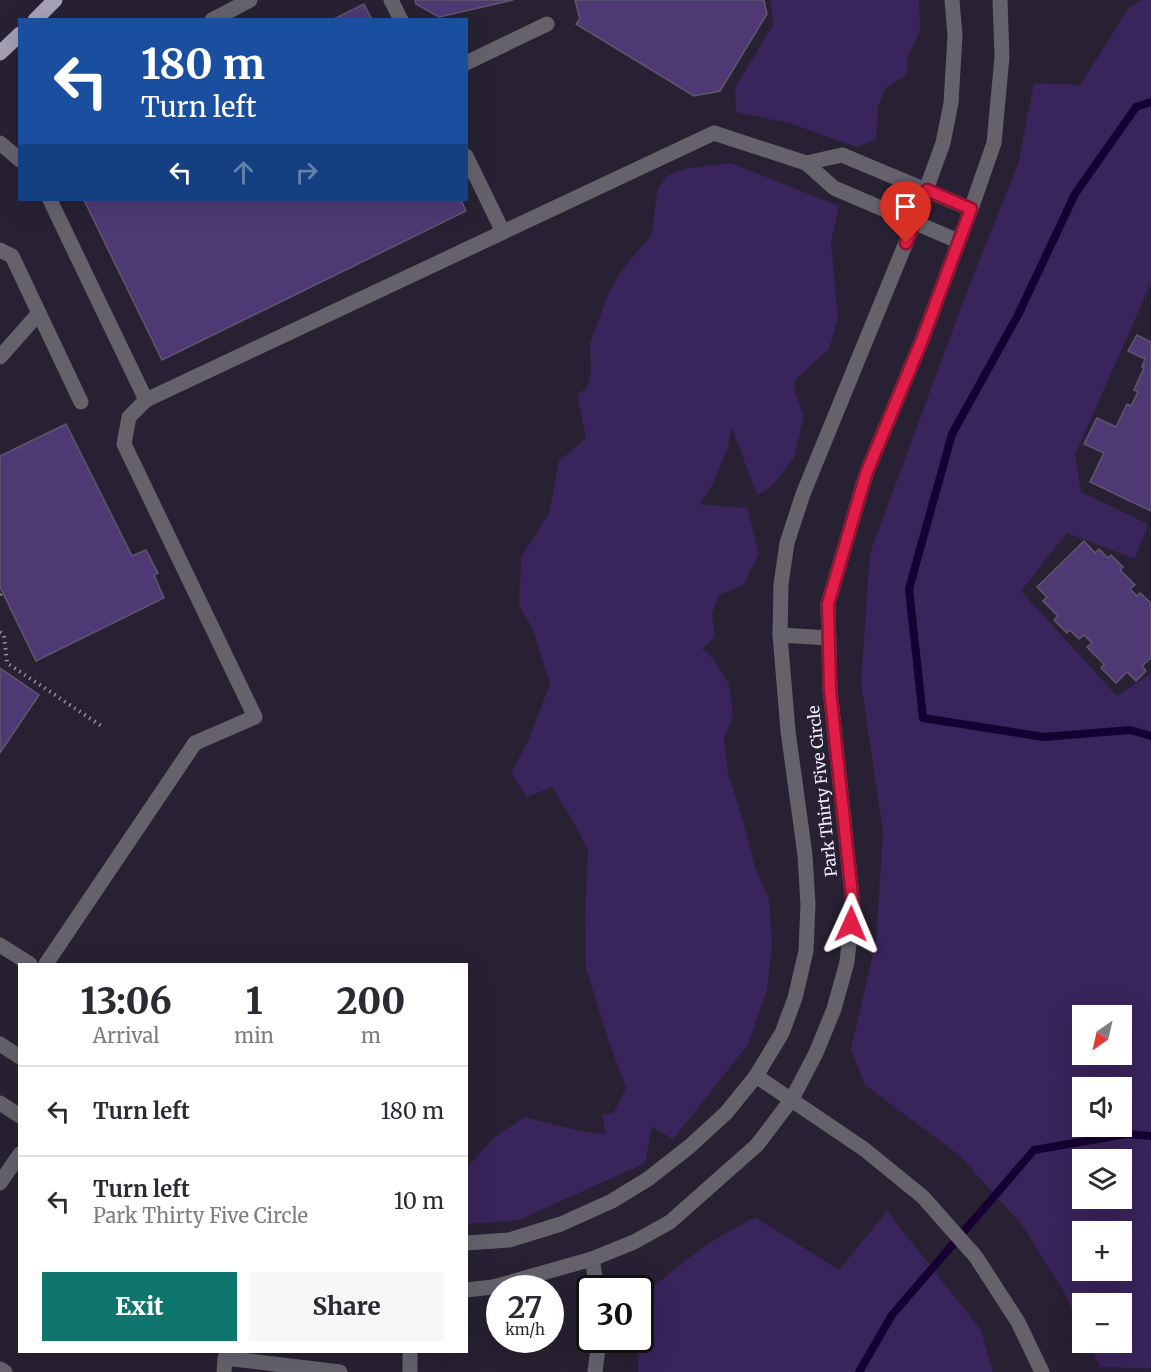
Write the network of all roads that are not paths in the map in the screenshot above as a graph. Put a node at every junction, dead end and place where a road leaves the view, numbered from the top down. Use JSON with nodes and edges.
{"nodes":[{"id":1,"x":55,"y":0,"type":"edge"},
{"id":2,"x":250,"y":0,"type":"edge"},
{"id":3,"x":392,"y":0,"type":"edge"},
{"id":4,"x":951,"y":0,"type":"edge"},
{"id":5,"x":1000,"y":0,"type":"edge"},
{"id":6,"x":37,"y":18,"type":"edge"},
{"id":7,"x":216,"y":18,"type":"edge"},
{"id":8,"x":400,"y":18,"type":"edge"},
{"id":9,"x":547,"y":24,"type":"dead end"},
{"id":10,"x":18,"y":36,"type":"edge"},
{"id":11,"x":0,"y":53,"type":"edge"},
{"id":12,"x":468,"y":62,"type":"edge"},
{"id":13,"x":0,"y":143,"type":"edge"},
{"id":14,"x":18,"y":158,"type":"edge"},
{"id":15,"x":468,"y":160,"type":"edge"},
{"id":16,"x":806,"y":163,"type":"junction"},
{"id":17,"x":927,"y":190,"type":"junction"},
{"id":18,"x":50,"y":201,"type":"edge"},
{"id":19,"x":971,"y":209,"type":"junction"},
{"id":20,"x":914,"y":223,"type":"junction"},
{"id":21,"x":503,"y":231,"type":"junction"},
{"id":22,"x":958,"y":242,"type":"junction"},
{"id":23,"x":0,"y":250,"type":"edge"},
{"id":24,"x":39,"y":314,"type":"junction"},
{"id":25,"x":0,"y":357,"type":"edge"},
{"id":26,"x":146,"y":400,"type":"junction"},
{"id":27,"x":81,"y":402,"type":"dead end"},
{"id":28,"x":780,"y":635,"type":"junction"},
{"id":29,"x":829,"y":638,"type":"junction"},
{"id":30,"x":0,"y":945,"type":"edge"},
{"id":31,"x":28,"y":963,"type":"edge"},
{"id":32,"x":47,"y":963,"type":"edge"},
{"id":33,"x":0,"y":1044,"type":"edge"},
{"id":34,"x":18,"y":1056,"type":"edge"},
{"id":35,"x":756,"y":1076,"type":"junction"},
{"id":36,"x":792,"y":1099,"type":"junction"},
{"id":37,"x":0,"y":1103,"type":"edge"},
{"id":38,"x":18,"y":1115,"type":"edge"},
{"id":39,"x":18,"y":1157,"type":"edge"},
{"id":40,"x":0,"y":1183,"type":"edge"},
{"id":41,"x":468,"y":1243,"type":"edge"},
{"id":42,"x":592,"y":1259,"type":"junction"},
{"id":43,"x":595,"y":1275,"type":"edge"},
{"id":44,"x":468,"y":1290,"type":"edge"},
{"id":45,"x":410,"y":1353,"type":"edge"},
{"id":46,"x":597,"y":1353,"type":"edge"},
{"id":47,"x":0,"y":1369,"type":"edge"},
{"id":48,"x":5,"y":1372,"type":"edge"},
{"id":49,"x":224,"y":1372,"type":"edge"},
{"id":50,"x":340,"y":1372,"type":"edge"},
{"id":51,"x":410,"y":1372,"type":"edge"},
{"id":52,"x":595,"y":1372,"type":"edge"},
{"id":53,"x":1042,"y":1372,"type":"edge"}],
"edges":[{"from":1,"to":6,"type":"main road"},
{"from":2,"to":7,"type":"street"},
{"from":3,"to":8,"type":"street"},
{"from":4,"to":17,"type":"street","name":"Park Thirty Five Circle"},
{"from":5,"to":19,"type":"street","name":"Park Thirty Five Circle"},
{"from":9,"to":12,"type":"street"},
{"from":10,"to":11,"type":"main road"},
{"from":13,"to":14,"type":"street"},
{"from":15,"to":21,"type":"street"},
{"from":16,"to":17,"type":"street"},
{"from":16,"to":20,"type":"street"},
{"from":16,"to":21,"type":"street"},
{"from":17,"to":19,"type":"street"},
{"from":17,"to":20,"type":"street","name":"Park Thirty Five Circle"},
{"from":18,"to":26,"type":"street"},
{"from":19,"to":22,"type":"street","name":"Park Thirty Five Circle"},
{"from":20,"to":22,"type":"street"},
{"from":20,"to":28,"type":"street","name":"Park Thirty Five Circle"},
{"from":21,"to":26,"type":"street"},
{"from":22,"to":29,"type":"street","name":"Park Thirty Five Circle"},
{"from":23,"to":24,"type":"street"},
{"from":24,"to":25,"type":"street"},
{"from":24,"to":27,"type":"street"},
{"from":26,"to":32,"type":"street"},
{"from":28,"to":29,"type":"street"},
{"from":28,"to":35,"type":"street","name":"Park Thirty Five Circle"},
{"from":29,"to":36,"type":"street","name":"Park Thirty Five Circle"},
{"from":30,"to":31,"type":"street"},
{"from":33,"to":34,"type":"street"},
{"from":35,"to":36,"type":"street"},
{"from":35,"to":41,"type":"street","name":"Park Thirty Five Circle"},
{"from":36,"to":42,"type":"street","name":"Park Thirty Five Circle"},
{"from":36,"to":53,"type":"street"},
{"from":37,"to":38,"type":"street"},
{"from":39,"to":40,"type":"street"},
{"from":42,"to":43,"type":"street"},
{"from":42,"to":44,"type":"street","name":"Park Thirty Five Circle"},
{"from":45,"to":51,"type":"street"},
{"from":46,"to":52,"type":"street"},
{"from":47,"to":48,"type":"street"},
{"from":49,"to":50,"type":"street"}]}
